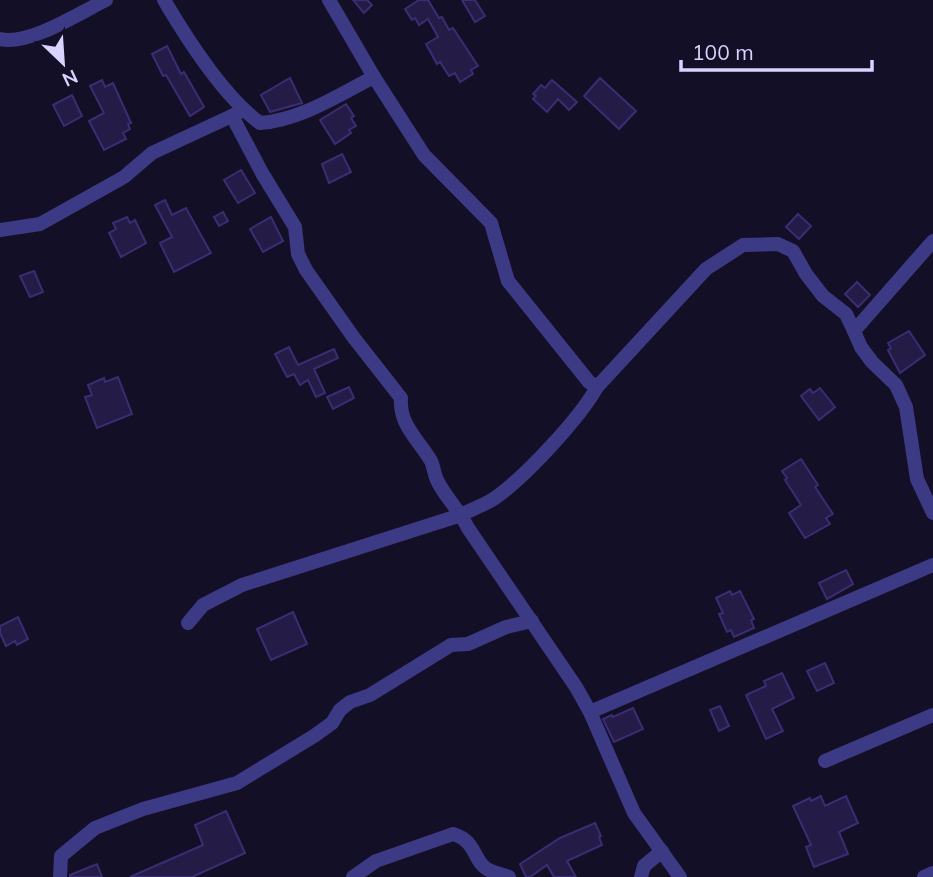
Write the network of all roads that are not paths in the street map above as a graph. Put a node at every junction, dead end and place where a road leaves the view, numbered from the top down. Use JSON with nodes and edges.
{"nodes":[{"id":1,"x":106,"y":0,"type":"edge"},
{"id":2,"x":164,"y":0,"type":"edge"},
{"id":3,"x":330,"y":0,"type":"edge"},
{"id":4,"x":0,"y":39,"type":"edge"},
{"id":5,"x":374,"y":77,"type":"junction"},
{"id":6,"x":237,"y":114,"type":"junction"},
{"id":7,"x":0,"y":230,"type":"edge"},
{"id":8,"x":933,"y":241,"type":"edge"},
{"id":9,"x":854,"y":331,"type":"junction"},
{"id":10,"x":597,"y":387,"type":"junction"},
{"id":11,"x":933,"y":513,"type":"edge"},
{"id":12,"x":461,"y":515,"type":"junction"},
{"id":13,"x":933,"y":565,"type":"edge"},
{"id":14,"x":532,"y":621,"type":"junction"},
{"id":15,"x":188,"y":624,"type":"dead end"},
{"id":16,"x":590,"y":712,"type":"junction"},
{"id":17,"x":933,"y":715,"type":"edge"},
{"id":18,"x":825,"y":761,"type":"dead end"},
{"id":19,"x":662,"y":851,"type":"junction"},
{"id":20,"x":933,"y":873,"type":"edge"},
{"id":21,"x":60,"y":877,"type":"edge"},
{"id":22,"x":353,"y":877,"type":"edge"},
{"id":23,"x":509,"y":877,"type":"edge"},
{"id":24,"x":641,"y":877,"type":"edge"},
{"id":25,"x":680,"y":877,"type":"edge"},
{"id":26,"x":924,"y":877,"type":"edge"}],
"edges":[{"from":1,"to":4,"type":"street"},
{"from":2,"to":6,"type":"street"},
{"from":3,"to":5,"type":"street"},
{"from":5,"to":6,"type":"street"},
{"from":5,"to":10,"type":"street"},
{"from":6,"to":7,"type":"street"},
{"from":6,"to":12,"type":"street"},
{"from":8,"to":9,"type":"street"},
{"from":9,"to":10,"type":"street"},
{"from":9,"to":11,"type":"street"},
{"from":10,"to":12,"type":"street"},
{"from":12,"to":14,"type":"street"},
{"from":12,"to":15,"type":"street"},
{"from":13,"to":16,"type":"street"},
{"from":14,"to":16,"type":"street"},
{"from":14,"to":21,"type":"street"},
{"from":16,"to":19,"type":"street"},
{"from":17,"to":18,"type":"street"},
{"from":19,"to":24,"type":"street"},
{"from":19,"to":25,"type":"street"},
{"from":20,"to":26,"type":"street"},
{"from":22,"to":23,"type":"street"}]}
